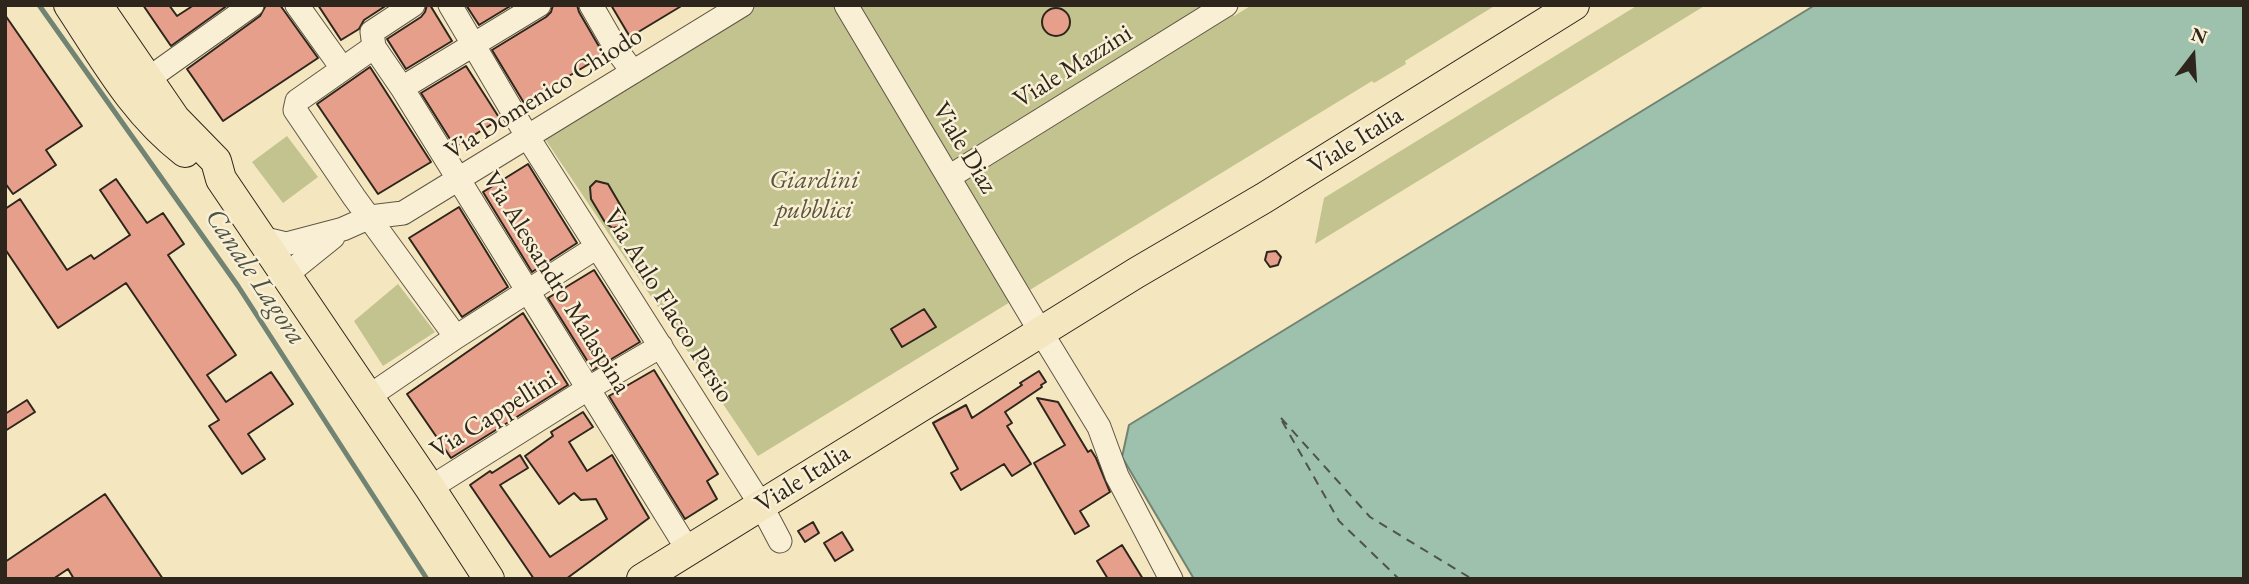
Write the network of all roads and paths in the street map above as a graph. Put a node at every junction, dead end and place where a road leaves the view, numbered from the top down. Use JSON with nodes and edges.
{"nodes":[{"id":1,"x":69,"y":5,"type":"edge"},
{"id":2,"x":97,"y":5,"type":"edge"},
{"id":3,"x":252,"y":5,"type":"edge"},
{"id":4,"x":297,"y":5,"type":"edge"},
{"id":5,"x":413,"y":5,"type":"edge"},
{"id":6,"x":450,"y":5,"type":"edge"},
{"id":7,"x":539,"y":5,"type":"edge"},
{"id":8,"x":591,"y":5,"type":"edge"},
{"id":9,"x":742,"y":5,"type":"edge"},
{"id":10,"x":846,"y":5,"type":"edge"},
{"id":11,"x":1226,"y":5,"type":"edge"},
{"id":12,"x":1574,"y":5,"type":"edge"},
{"id":13,"x":474,"y":45,"type":"junction"},
{"id":14,"x":374,"y":47,"type":"junction"},
{"id":15,"x":342,"y":68,"type":"junction"},
{"id":16,"x":633,"y":72,"type":"junction"},
{"id":17,"x":148,"y":79,"type":"junction"},
{"id":18,"x":402,"y":88,"type":"junction"},
{"id":19,"x":527,"y":136,"type":"junction"},
{"id":20,"x":949,"y":177,"type":"junction"},
{"id":21,"x":222,"y":179,"type":"junction"},
{"id":22,"x":458,"y":180,"type":"junction"},
{"id":23,"x":370,"y":217,"type":"junction"},
{"id":24,"x":343,"y":229,"type":"junction"},
{"id":25,"x":261,"y":238,"type":"junction"},
{"id":26,"x":597,"y":247,"type":"junction"},
{"id":27,"x":287,"y":277,"type":"junction"},
{"id":28,"x":528,"y":292,"type":"junction"},
{"id":29,"x":1037,"y":326,"type":"junction"},
{"id":30,"x":456,"y":337,"type":"junction"},
{"id":31,"x":661,"y":346,"type":"junction"},
{"id":32,"x":589,"y":388,"type":"junction"},
{"id":33,"x":368,"y":397,"type":"junction"},
{"id":34,"x":430,"y":488,"type":"junction"},
{"id":35,"x":761,"y":505,"type":"junction"},
{"id":36,"x":780,"y":541,"type":"dead end"},
{"id":37,"x":688,"y":550,"type":"junction"},
{"id":38,"x":489,"y":579,"type":"edge"},
{"id":39,"x":642,"y":579,"type":"edge"},
{"id":40,"x":1171,"y":579,"type":"edge"}],
"edges":[{"from":1,"to":21,"type":"main road"},
{"from":2,"to":17,"type":"main road"},
{"from":3,"to":17,"type":"street"},
{"from":4,"to":15,"type":"street"},
{"from":5,"to":14,"type":"street"},
{"from":6,"to":13,"type":"street","name":"Via Aulo Flacco Persio"},
{"from":7,"to":13,"type":"street"},
{"from":8,"to":16,"type":"street"},
{"from":9,"to":16,"type":"street","name":"Via Domenico Chiodo"},
{"from":10,"to":20,"type":"street","name":"Viale Diaz"},
{"from":11,"to":20,"type":"street","name":"Viale Mazzini"},
{"from":12,"to":29,"type":"main road","name":"Viale Italia"},
{"from":13,"to":18,"type":"street"},
{"from":13,"to":19,"type":"street","name":"Via Aulo Flacco Persio"},
{"from":14,"to":15,"type":"street"},
{"from":14,"to":18,"type":"street","name":"Via Alessandro Malaspina"},
{"from":15,"to":23,"type":"street"},
{"from":16,"to":19,"type":"street","name":"Via Domenico Chiodo"},
{"from":17,"to":21,"type":"main road"},
{"from":18,"to":22,"type":"street","name":"Via Alessandro Malaspina"},
{"from":19,"to":22,"type":"street","name":"Via Domenico Chiodo"},
{"from":19,"to":26,"type":"street","name":"Via Aulo Flacco Persio"},
{"from":20,"to":29,"type":"street","name":"Viale Diaz"},
{"from":21,"to":25,"type":"main road"},
{"from":22,"to":23,"type":"street","name":"Via Domenico Chiodo"},
{"from":22,"to":28,"type":"street","name":"Via Alessandro Malaspina"},
{"from":23,"to":24,"type":"street","name":"Via Domenico Chiodo"},
{"from":23,"to":30,"type":"street"},
{"from":24,"to":25,"type":"street"},
{"from":24,"to":27,"type":"street"},
{"from":25,"to":27,"type":"main road"},
{"from":26,"to":28,"type":"street"},
{"from":26,"to":31,"type":"street","name":"Via Aulo Flacco Persio"},
{"from":27,"to":33,"type":"main road"},
{"from":28,"to":30,"type":"street"},
{"from":28,"to":32,"type":"street","name":"Via Alessandro Malaspina"},
{"from":29,"to":35,"type":"main road","name":"Viale Italia"},
{"from":29,"to":40,"type":"street","name":"Viale Diaz"},
{"from":30,"to":33,"type":"street"},
{"from":31,"to":32,"type":"street","name":"Via Cappellini"},
{"from":31,"to":35,"type":"street","name":"Via Aulo Flacco Persio"},
{"from":32,"to":34,"type":"street","name":"Via Cappellini"},
{"from":32,"to":37,"type":"street","name":"Via Alessandro Malaspina"},
{"from":33,"to":34,"type":"main road"},
{"from":34,"to":38,"type":"main road"},
{"from":35,"to":36,"type":"street","name":"Via Aulo Flacco Persio"},
{"from":35,"to":37,"type":"main road","name":"Viale Italia"},
{"from":37,"to":39,"type":"main road","name":"Viale Italia"}]}
